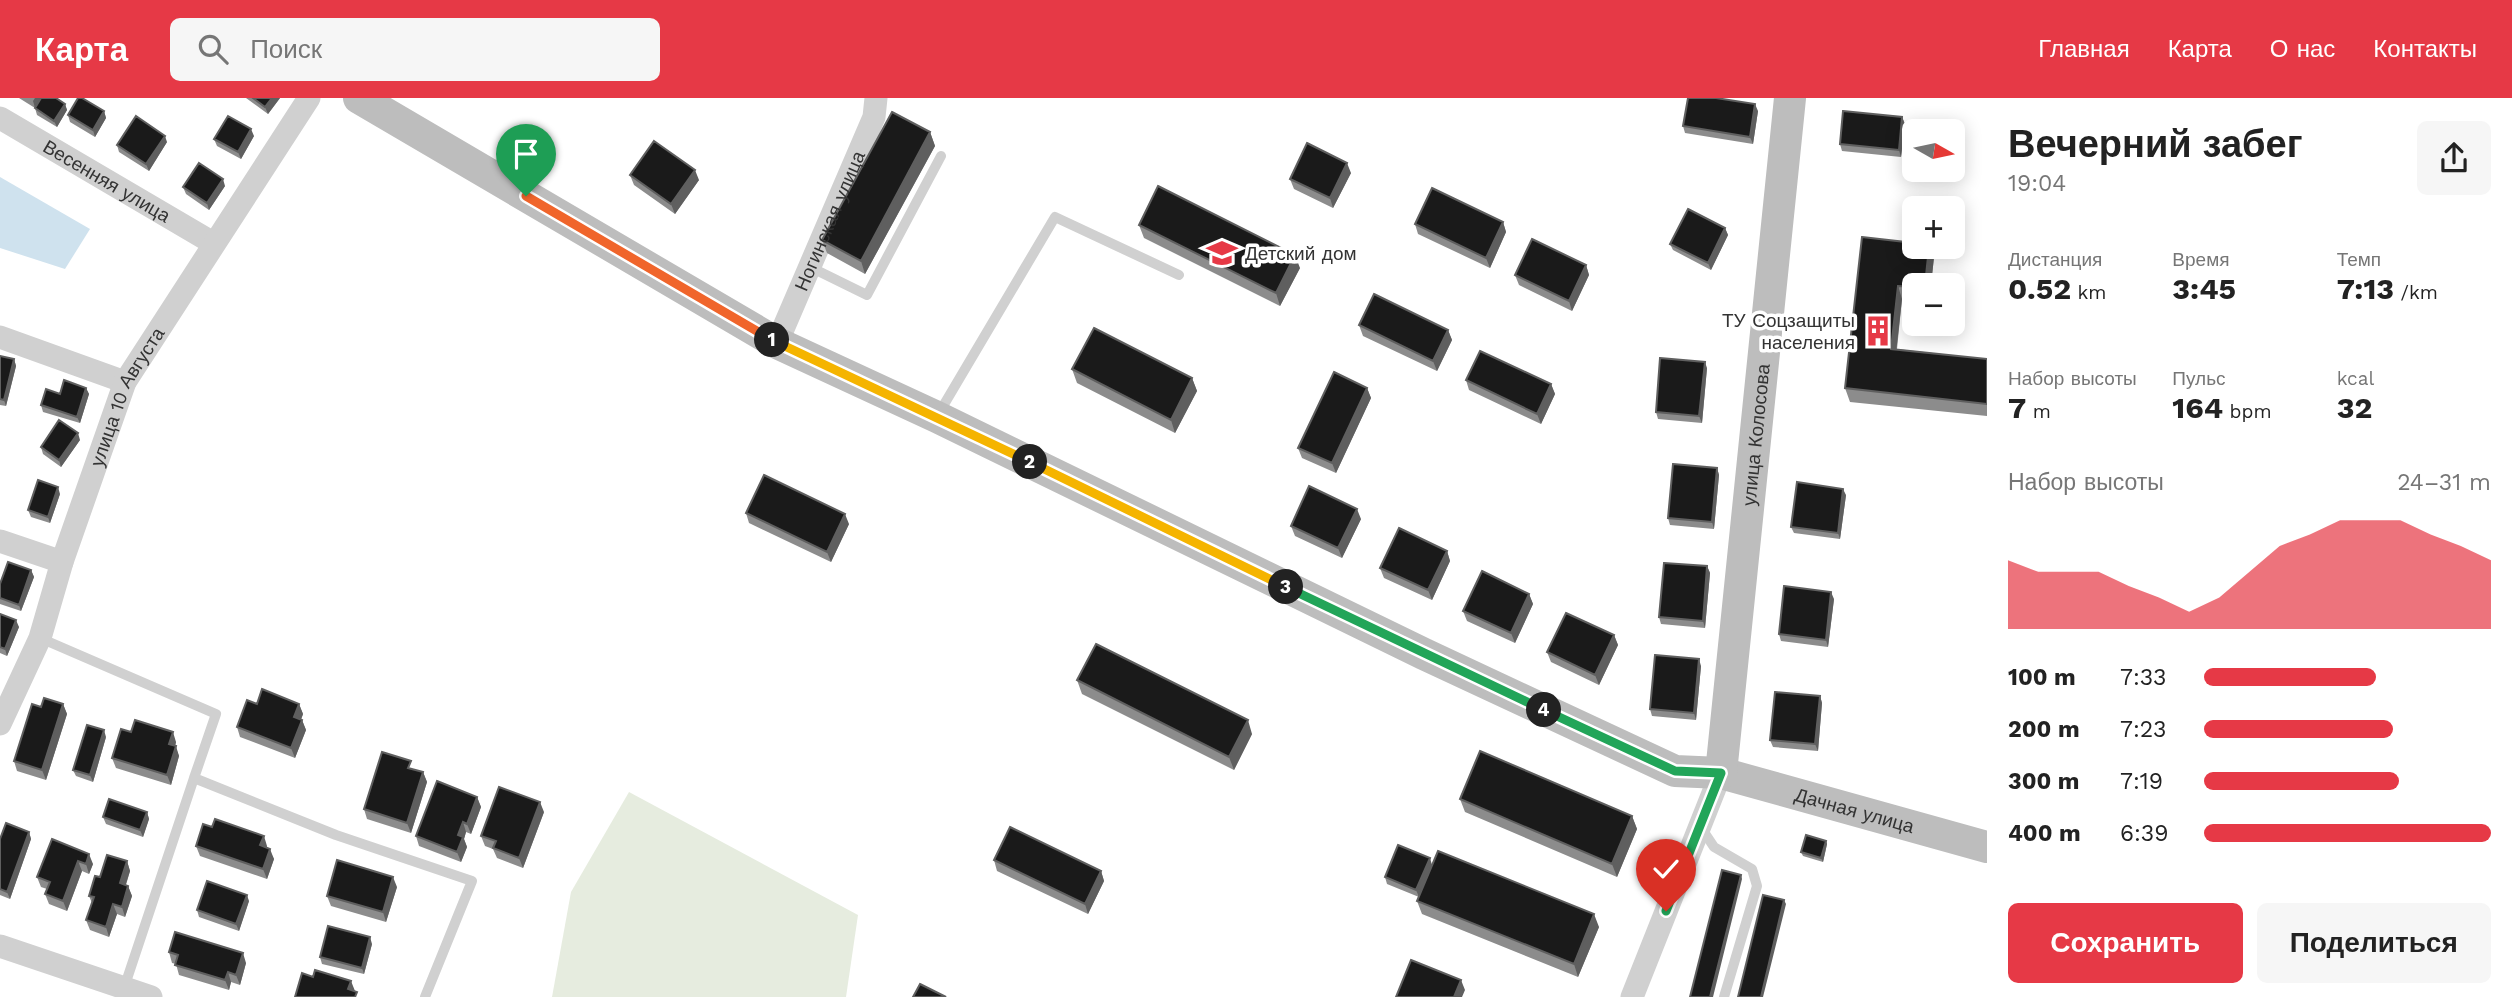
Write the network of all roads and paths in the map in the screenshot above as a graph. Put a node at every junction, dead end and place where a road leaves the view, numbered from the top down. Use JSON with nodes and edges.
{"nodes":[{"id":1,"x":309,"y":98,"type":"edge"},
{"id":2,"x":359,"y":98,"type":"edge"},
{"id":3,"x":876,"y":98,"type":"edge"},
{"id":4,"x":1790,"y":98,"type":"edge"},
{"id":5,"x":0,"y":118,"type":"edge"},
{"id":6,"x":942,"y":156,"type":"dead end"},
{"id":7,"x":213,"y":243,"type":"junction"},
{"id":8,"x":810,"y":267,"type":"junction"},
{"id":9,"x":1179,"y":275,"type":"dead end"},
{"id":10,"x":0,"y":337,"type":"edge"},
{"id":11,"x":777,"y":343,"type":"junction"},
{"id":12,"x":125,"y":382,"type":"junction"},
{"id":13,"x":937,"y":417,"type":"junction"},
{"id":14,"x":0,"y":541,"type":"edge"},
{"id":15,"x":62,"y":562,"type":"junction"},
{"id":16,"x":40,"y":638,"type":"junction"},
{"id":17,"x":0,"y":724,"type":"edge"},
{"id":18,"x":1721,"y":773,"type":"junction"},
{"id":19,"x":194,"y":778,"type":"junction"},
{"id":20,"x":1700,"y":826,"type":"junction"},
{"id":21,"x":1987,"y":847,"type":"edge"},
{"id":22,"x":0,"y":946,"type":"edge"},
{"id":23,"x":124,"y":988,"type":"junction"},
{"id":24,"x":151,"y":997,"type":"edge"},
{"id":25,"x":425,"y":997,"type":"edge"},
{"id":26,"x":1632,"y":997,"type":"edge"},
{"id":27,"x":1724,"y":997,"type":"edge"}],
"edges":[{"from":1,"to":7,"type":"street","name":"улица 10 Августа"},
{"from":2,"to":11,"type":"street","name":"Дачная улица"},
{"from":3,"to":8,"type":"street","name":"Ногинская улица"},
{"from":4,"to":18,"type":"street","name":"улица Колосова"},
{"from":5,"to":7,"type":"street","name":"Весенняя улица"},
{"from":6,"to":8,"type":"lane"},
{"from":7,"to":12,"type":"street","name":"улица 10 Августа"},
{"from":8,"to":11,"type":"street","name":"Ногинская улица"},
{"from":9,"to":13,"type":"lane"},
{"from":10,"to":12,"type":"street"},
{"from":11,"to":13,"type":"street","name":"Дачная улица"},
{"from":12,"to":15,"type":"street","name":"улица 10 Августа"},
{"from":13,"to":18,"type":"street","name":"Дачная улица"},
{"from":14,"to":15,"type":"street"},
{"from":15,"to":16,"type":"street","name":"улица 10 Августа"},
{"from":16,"to":17,"type":"street","name":"улица 10 Августа"},
{"from":16,"to":19,"type":"lane"},
{"from":18,"to":20,"type":"street"},
{"from":18,"to":21,"type":"street","name":"Дачная улица"},
{"from":19,"to":23,"type":"lane"},
{"from":19,"to":25,"type":"lane"},
{"from":20,"to":26,"type":"street"},
{"from":20,"to":27,"type":"lane"},
{"from":22,"to":23,"type":"street"},
{"from":23,"to":24,"type":"street"}]}
